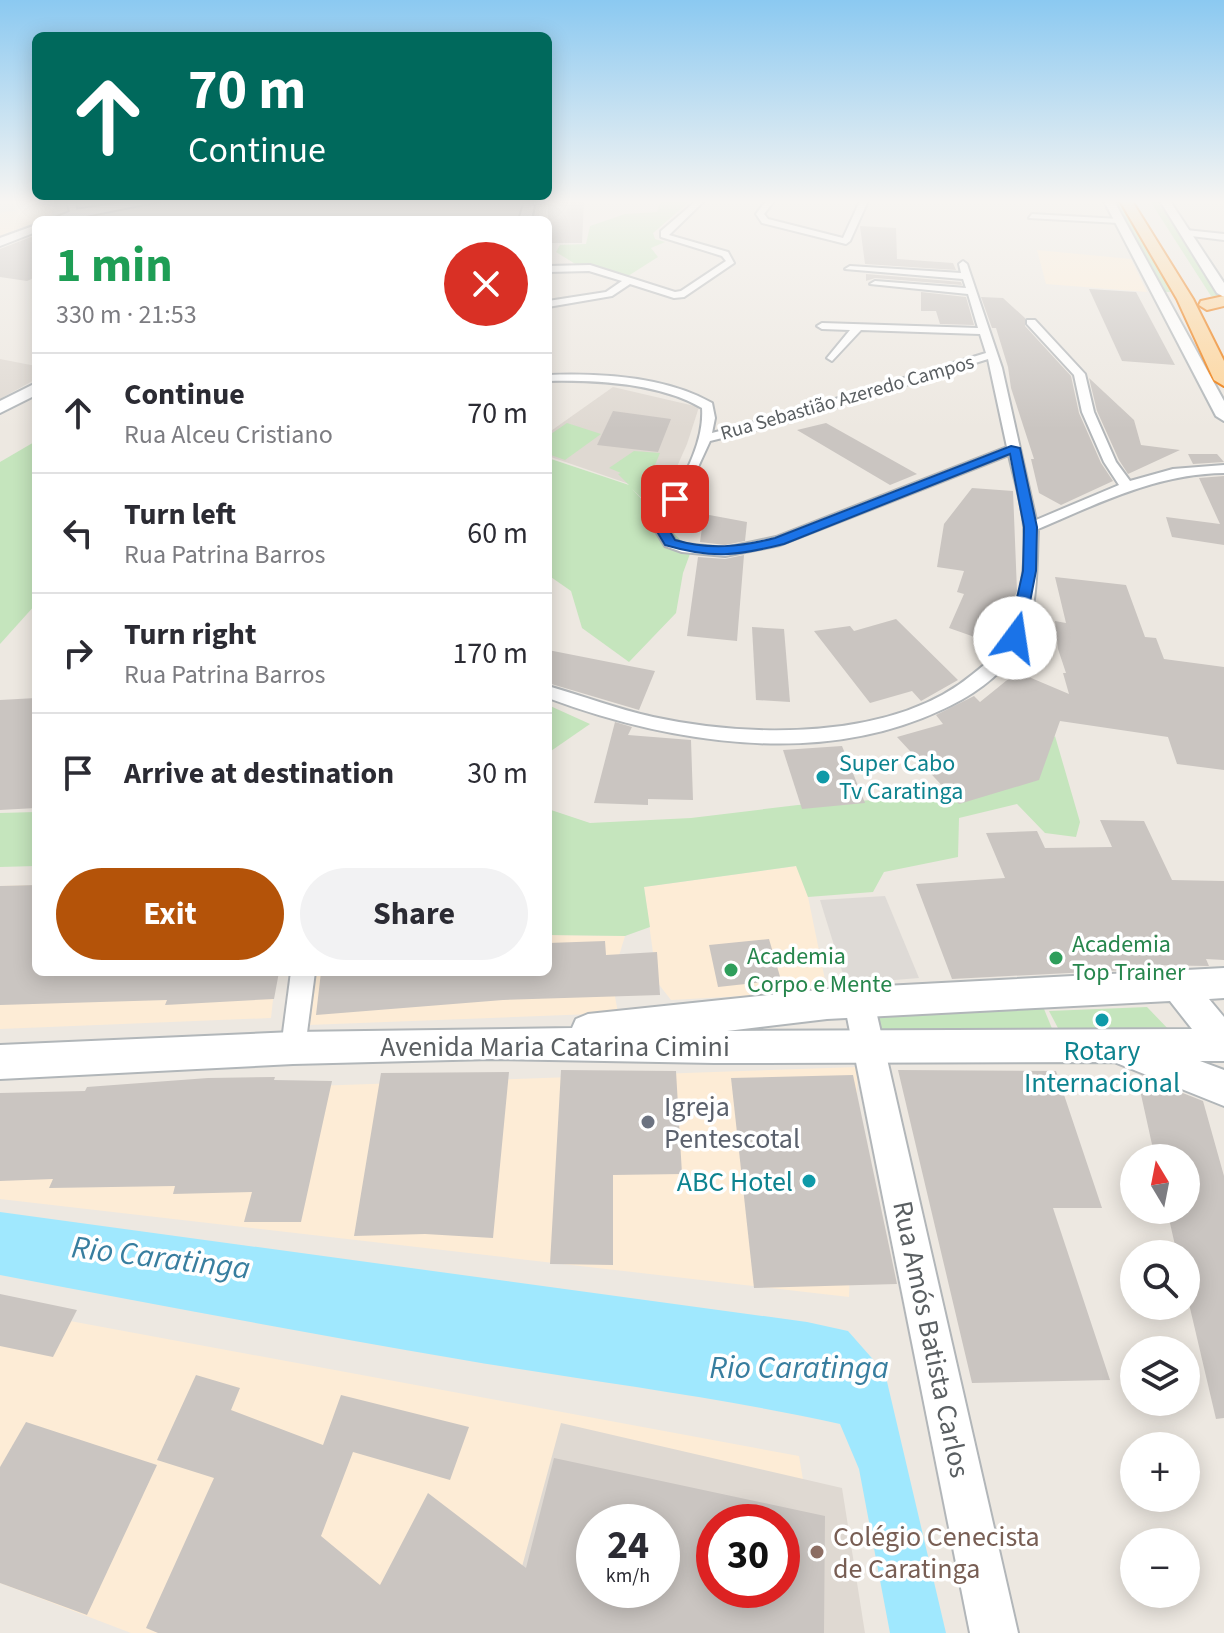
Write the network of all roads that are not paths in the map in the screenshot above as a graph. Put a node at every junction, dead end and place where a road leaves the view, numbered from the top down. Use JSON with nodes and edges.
{"nodes":[{"id":1,"x":617,"y":277,"type":"edge"},
{"id":2,"x":708,"y":277,"type":"edge"},
{"id":3,"x":966,"y":277,"type":"edge"},
{"id":4,"x":1150,"y":277,"type":"edge"},
{"id":5,"x":1172,"y":277,"type":"edge"},
{"id":6,"x":1195,"y":277,"type":"edge"},
{"id":7,"x":628,"y":281,"type":"junction"},
{"id":8,"x":861,"y":283,"type":"dead end"},
{"id":9,"x":971,"y":291,"type":"junction"},
{"id":10,"x":1185,"y":299,"type":"junction"},
{"id":11,"x":552,"y":303,"type":"edge"},
{"id":12,"x":1166,"y":305,"type":"junction"},
{"id":13,"x":1216,"y":309,"type":"edge"},
{"id":14,"x":1031,"y":322,"type":"dead end"},
{"id":15,"x":822,"y":326,"type":"dead end"},
{"id":16,"x":859,"y":326,"type":"junction"},
{"id":17,"x":982,"y":331,"type":"junction"},
{"id":18,"x":990,"y":355,"type":"junction"},
{"id":19,"x":832,"y":358,"type":"dead end"},
{"id":20,"x":552,"y":378,"type":"edge"},
{"id":21,"x":1224,"y":380,"type":"edge"},
{"id":22,"x":32,"y":390,"type":"edge"},
{"id":23,"x":0,"y":408,"type":"edge"},
{"id":24,"x":1224,"y":416,"type":"edge"},
{"id":25,"x":704,"y":439,"type":"junction"},
{"id":26,"x":1015,"y":448,"type":"junction"},
{"id":27,"x":1224,"y":469,"type":"edge"},
{"id":28,"x":1127,"y":487,"type":"junction"},
{"id":29,"x":1031,"y":527,"type":"junction"},
{"id":30,"x":552,"y":693,"type":"edge"},
{"id":31,"x":302,"y":976,"type":"edge"},
{"id":32,"x":1224,"y":983,"type":"edge"},
{"id":33,"x":1178,"y":985,"type":"junction"},
{"id":34,"x":859,"y":1002,"type":"junction"},
{"id":35,"x":492,"y":1043,"type":"junction"},
{"id":36,"x":1224,"y":1044,"type":"edge"},
{"id":37,"x":1111,"y":1045,"type":"junction"},
{"id":38,"x":869,"y":1046,"type":"junction"},
{"id":39,"x":293,"y":1048,"type":"junction"},
{"id":40,"x":0,"y":1062,"type":"edge"},
{"id":41,"x":1224,"y":1088,"type":"edge"},
{"id":42,"x":994,"y":1633,"type":"edge"}],
"edges":[{"from":1,"to":7,"type":"street"},
{"from":2,"to":7,"type":"street"},
{"from":3,"to":9,"type":"street"},
{"from":4,"to":12,"type":"main road"},
{"from":5,"to":10,"type":"highway"},
{"from":6,"to":13,"type":"highway"},
{"from":7,"to":11,"type":"street"},
{"from":8,"to":9,"type":"street"},
{"from":9,"to":17,"type":"street"},
{"from":10,"to":12,"type":"highway"},
{"from":10,"to":21,"type":"highway"},
{"from":12,"to":24,"type":"main road"},
{"from":14,"to":28,"type":"street"},
{"from":15,"to":16,"type":"street"},
{"from":16,"to":17,"type":"street"},
{"from":16,"to":19,"type":"street"},
{"from":17,"to":18,"type":"street"},
{"from":18,"to":25,"type":"street","name":"Rua Sebastião Azeredo Campos"},
{"from":18,"to":26,"type":"street"},
{"from":20,"to":25,"type":"street"},
{"from":22,"to":23,"type":"main road"},
{"from":25,"to":26,"type":"street"},
{"from":26,"to":29,"type":"street"},
{"from":27,"to":28,"type":"street"},
{"from":28,"to":29,"type":"street"},
{"from":29,"to":30,"type":"street"},
{"from":31,"to":39,"type":"street"},
{"from":32,"to":33,"type":"main road"},
{"from":33,"to":34,"type":"main road"},
{"from":33,"to":36,"type":"main road"},
{"from":34,"to":35,"type":"main road"},
{"from":34,"to":38,"type":"street","name":"Rua Amós Batista Carlos"},
{"from":35,"to":38,"type":"main road","name":"Avenida Maria Catarina Cimini"},
{"from":35,"to":39,"type":"main road","name":"Avenida Maria Catarina Cimini"},
{"from":36,"to":37,"type":"main road","name":"Avenida Maria Catarina Cimini"},
{"from":37,"to":38,"type":"main road","name":"Avenida Maria Catarina Cimini"},
{"from":37,"to":41,"type":"main road","name":"Avenida Maria Catarina Cimini"},
{"from":38,"to":42,"type":"street","name":"Rua Amós Batista Carlos"},
{"from":39,"to":40,"type":"main road","name":"Avenida Maria Catarina Cimini"}]}
